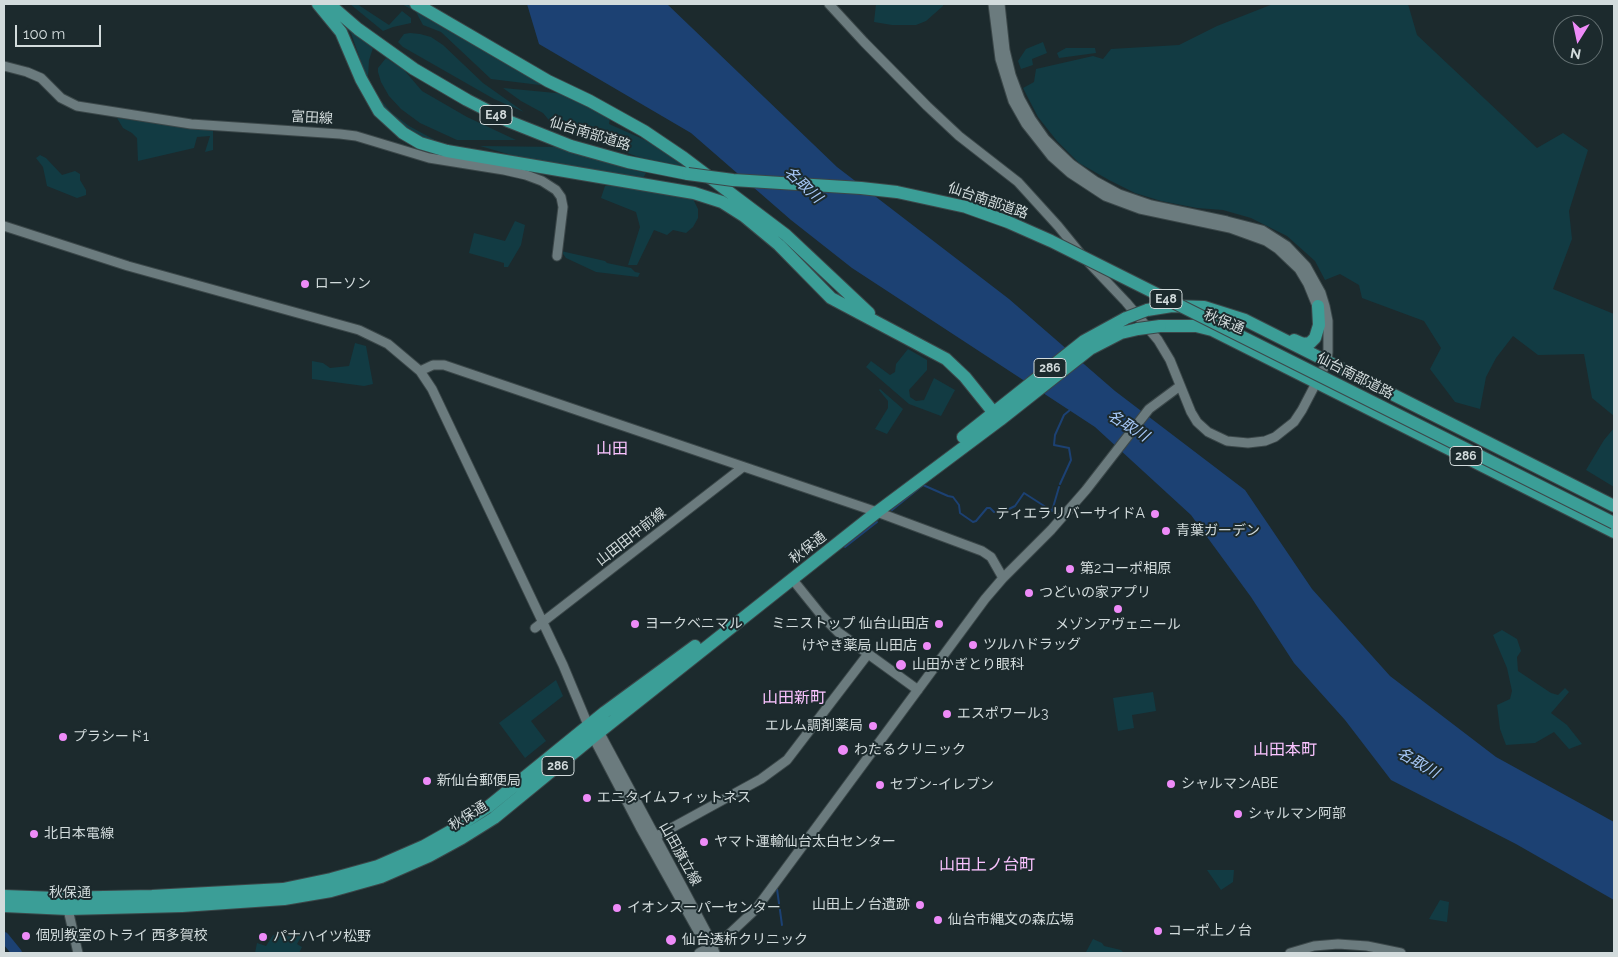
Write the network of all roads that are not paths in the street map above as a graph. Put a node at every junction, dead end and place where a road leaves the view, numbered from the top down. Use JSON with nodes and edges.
{"nodes":[{"id":1,"x":318,"y":4,"type":"edge"},
{"id":2,"x":329,"y":4,"type":"edge"},
{"id":3,"x":416,"y":4,"type":"edge"},
{"id":4,"x":829,"y":4,"type":"edge"},
{"id":5,"x":993,"y":4,"type":"edge"},
{"id":6,"x":1000,"y":4,"type":"edge"},
{"id":7,"x":4,"y":66,"type":"edge"},
{"id":8,"x":4,"y":226,"type":"edge"},
{"id":9,"x":557,"y":256,"type":"dead end"},
{"id":10,"x":1318,"y":306,"type":"junction"},
{"id":11,"x":1252,"y":324,"type":"junction"},
{"id":12,"x":884,"y":327,"type":"junction"},
{"id":13,"x":1087,"y":345,"type":"junction"},
{"id":14,"x":1324,"y":360,"type":"junction"},
{"id":15,"x":420,"y":371,"type":"junction"},
{"id":16,"x":1316,"y":383,"type":"junction"},
{"id":17,"x":1180,"y":386,"type":"junction"},
{"id":18,"x":997,"y":416,"type":"junction"},
{"id":19,"x":743,"y":467,"type":"junction"},
{"id":20,"x":1614,"y":506,"type":"edge"},
{"id":21,"x":873,"y":511,"type":"junction"},
{"id":22,"x":1614,"y":523,"type":"edge"},
{"id":23,"x":1614,"y":532,"type":"edge"},
{"id":24,"x":1003,"y":578,"type":"junction"},
{"id":25,"x":793,"y":580,"type":"junction"},
{"id":26,"x":539,"y":625,"type":"junction"},
{"id":27,"x":868,"y":654,"type":"junction"},
{"id":28,"x":918,"y":690,"type":"junction"},
{"id":29,"x":594,"y":729,"type":"junction"},
{"id":30,"x":655,"y":837,"type":"junction"},
{"id":31,"x":4,"y":896,"type":"edge"},
{"id":32,"x":67,"y":903,"type":"junction"},
{"id":33,"x":4,"y":906,"type":"edge"},
{"id":34,"x":713,"y":950,"type":"edge"},
{"id":35,"x":78,"y":953,"type":"edge"},
{"id":36,"x":700,"y":953,"type":"edge"},
{"id":37,"x":1290,"y":953,"type":"edge"},
{"id":38,"x":1402,"y":953,"type":"edge"}],
"edges":[{"from":1,"to":12,"type":"highway"},
{"from":2,"to":22,"type":"highway","name":"仙台南部道路","number":"E48","bridge":true},
{"from":3,"to":12,"type":"highway"},
{"from":4,"to":17,"type":"street"},
{"from":5,"to":10,"type":"street"},
{"from":6,"to":14,"type":"street"},
{"from":7,"to":9,"type":"street","name":"富田線"},
{"from":8,"to":15,"type":"street"},
{"from":10,"to":11,"type":"highway"},
{"from":10,"to":14,"type":"street"},
{"from":11,"to":13,"type":"highway","name":"秋保通","number":"286","bridge":true},
{"from":11,"to":14,"type":"highway","name":"秋保通","number":"286"},
{"from":12,"to":18,"type":"highway"},
{"from":13,"to":16,"type":"highway","name":"秋保通","number":"286","bridge":true},
{"from":13,"to":18,"type":"highway","name":"秋保通","number":"286"},
{"from":14,"to":16,"type":"street"},
{"from":14,"to":20,"type":"highway","name":"秋保通","number":"286"},
{"from":15,"to":19,"type":"street"},
{"from":15,"to":26,"type":"street"},
{"from":16,"to":17,"type":"street"},
{"from":16,"to":23,"type":"highway","name":"秋保通","number":"286"},
{"from":17,"to":24,"type":"street"},
{"from":18,"to":21,"type":"highway","name":"秋保通","number":"286"},
{"from":19,"to":21,"type":"street"},
{"from":19,"to":26,"type":"street","name":"山田田中前線"},
{"from":21,"to":24,"type":"street"},
{"from":21,"to":25,"type":"highway","name":"秋保通","number":"286"},
{"from":21,"to":29,"type":"highway","name":"秋保通","number":"286"},
{"from":24,"to":28,"type":"street"},
{"from":25,"to":27,"type":"street"},
{"from":25,"to":29,"type":"highway","name":"秋保通","number":"286"},
{"from":26,"to":29,"type":"street"},
{"from":27,"to":28,"type":"street"},
{"from":27,"to":30,"type":"street"},
{"from":28,"to":34,"type":"street"},
{"from":29,"to":30,"type":"street","name":"山田旗立線"},
{"from":29,"to":32,"type":"highway","name":"秋保通","number":"286"},
{"from":29,"to":34,"type":"street","name":"山田旗立線"},
{"from":30,"to":34,"type":"street","name":"山田旗立線"},
{"from":31,"to":32,"type":"highway","name":"秋保通","number":"286"},
{"from":32,"to":33,"type":"highway","name":"秋保通","number":"286"},
{"from":32,"to":35,"type":"street"},
{"from":34,"to":36,"type":"street"},
{"from":37,"to":38,"type":"street"}]}
